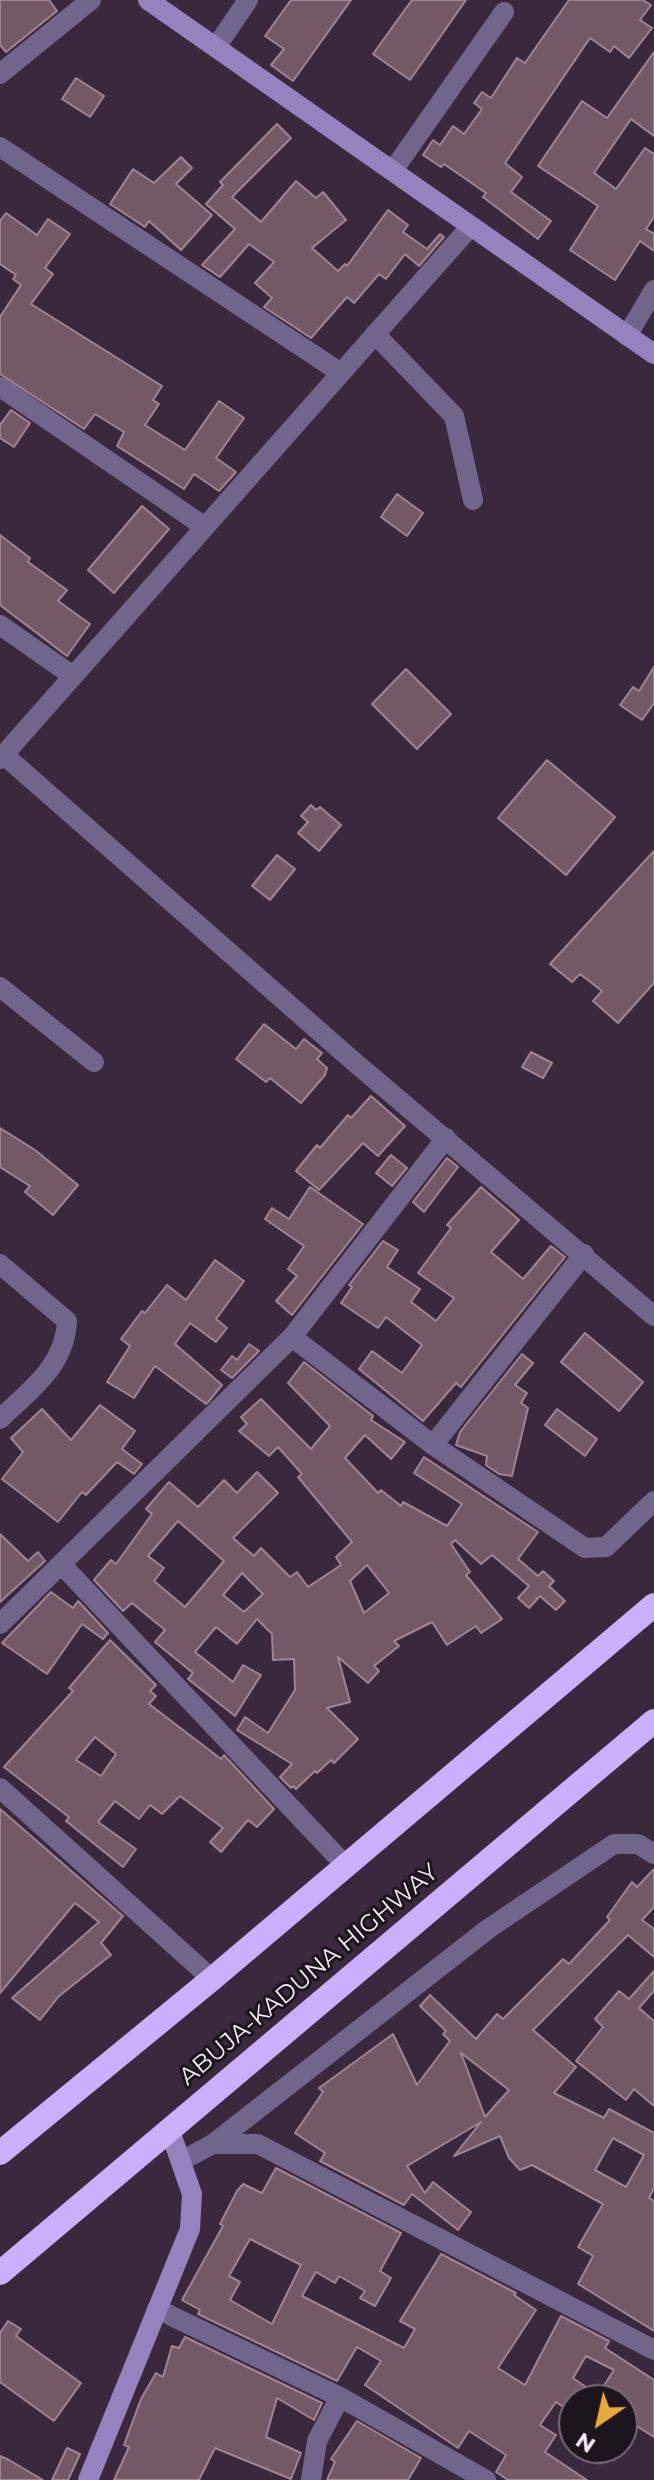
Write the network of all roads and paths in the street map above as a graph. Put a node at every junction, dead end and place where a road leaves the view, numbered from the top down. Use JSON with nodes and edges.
{"nodes":[{"id":1,"x":91,"y":0,"type":"edge"},
{"id":2,"x":148,"y":0,"type":"edge"},
{"id":3,"x":248,"y":0,"type":"edge"},
{"id":4,"x":504,"y":12,"type":"dead end"},
{"id":5,"x":216,"y":47,"type":"junction"},
{"id":6,"x":0,"y":74,"type":"edge"},
{"id":7,"x":0,"y":147,"type":"edge"},
{"id":8,"x":394,"y":169,"type":"junction"},
{"id":9,"x":470,"y":227,"type":"junction"},
{"id":10,"x":654,"y":290,"type":"edge"},
{"id":11,"x":375,"y":334,"type":"junction"},
{"id":12,"x":627,"y":336,"type":"junction"},
{"id":13,"x":654,"y":354,"type":"edge"},
{"id":14,"x":341,"y":373,"type":"junction"},
{"id":15,"x":0,"y":387,"type":"edge"},
{"id":16,"x":473,"y":500,"type":"dead end"},
{"id":17,"x":205,"y":527,"type":"junction"},
{"id":18,"x":0,"y":625,"type":"edge"},
{"id":19,"x":73,"y":676,"type":"junction"},
{"id":20,"x":2,"y":757,"type":"edge"},
{"id":21,"x":0,"y":987,"type":"edge"},
{"id":22,"x":94,"y":1062,"type":"dead end"},
{"id":23,"x":446,"y":1138,"type":"junction"},
{"id":24,"x":584,"y":1254,"type":"junction"},
{"id":25,"x":0,"y":1264,"type":"edge"},
{"id":26,"x":654,"y":1316,"type":"edge"},
{"id":27,"x":292,"y":1337,"type":"junction"},
{"id":28,"x":0,"y":1419,"type":"edge"},
{"id":29,"x":433,"y":1445,"type":"junction"},
{"id":30,"x":654,"y":1501,"type":"edge"},
{"id":31,"x":62,"y":1565,"type":"junction"},
{"id":32,"x":654,"y":1605,"type":"edge"},
{"id":33,"x":0,"y":1624,"type":"edge"},
{"id":34,"x":654,"y":1721,"type":"edge"},
{"id":35,"x":0,"y":1788,"type":"edge"},
{"id":36,"x":654,"y":1854,"type":"edge"},
{"id":37,"x":346,"y":1866,"type":"junction"},
{"id":38,"x":212,"y":1979,"type":"junction"},
{"id":39,"x":170,"y":2131,"type":"junction"},
{"id":40,"x":213,"y":2144,"type":"junction"},
{"id":41,"x":0,"y":2153,"type":"edge"},
{"id":42,"x":181,"y":2161,"type":"junction"},
{"id":43,"x":0,"y":2273,"type":"edge"},
{"id":44,"x":157,"y":2309,"type":"junction"},
{"id":45,"x":654,"y":2350,"type":"edge"},
{"id":46,"x":340,"y":2397,"type":"junction"},
{"id":47,"x":88,"y":2480,"type":"edge"},
{"id":48,"x":311,"y":2480,"type":"edge"},
{"id":49,"x":486,"y":2480,"type":"edge"}],
"edges":[{"from":1,"to":6,"type":"street"},
{"from":2,"to":5,"type":"street"},
{"from":3,"to":5,"type":"street"},
{"from":4,"to":8,"type":"street"},
{"from":5,"to":8,"type":"street"},
{"from":7,"to":14,"type":"street"},
{"from":8,"to":9,"type":"street"},
{"from":9,"to":11,"type":"street"},
{"from":9,"to":12,"type":"street"},
{"from":10,"to":12,"type":"street"},
{"from":11,"to":14,"type":"street"},
{"from":11,"to":16,"type":"street"},
{"from":12,"to":13,"type":"street"},
{"from":14,"to":17,"type":"street"},
{"from":15,"to":17,"type":"street"},
{"from":17,"to":19,"type":"street"},
{"from":18,"to":19,"type":"street"},
{"from":19,"to":20,"type":"street"},
{"from":20,"to":23,"type":"street"},
{"from":21,"to":22,"type":"street"},
{"from":23,"to":24,"type":"street"},
{"from":23,"to":27,"type":"street"},
{"from":24,"to":26,"type":"street"},
{"from":24,"to":29,"type":"street"},
{"from":25,"to":28,"type":"street"},
{"from":27,"to":29,"type":"street"},
{"from":27,"to":31,"type":"street"},
{"from":29,"to":30,"type":"street"},
{"from":31,"to":33,"type":"street"},
{"from":31,"to":37,"type":"street"},
{"from":32,"to":37,"type":"highway"},
{"from":34,"to":39,"type":"highway","name":"ABUJA-KADUNA HIGHWAY"},
{"from":35,"to":38,"type":"street"},
{"from":36,"to":40,"type":"street"},
{"from":37,"to":38,"type":"highway"},
{"from":38,"to":41,"type":"highway"},
{"from":39,"to":42,"type":"street"},
{"from":39,"to":43,"type":"highway","name":"ABUJA-KADUNA HIGHWAY"},
{"from":40,"to":42,"type":"street"},
{"from":40,"to":45,"type":"street"},
{"from":42,"to":44,"type":"street"},
{"from":44,"to":46,"type":"street"},
{"from":44,"to":47,"type":"street"},
{"from":46,"to":48,"type":"street"},
{"from":46,"to":49,"type":"street"}]}
